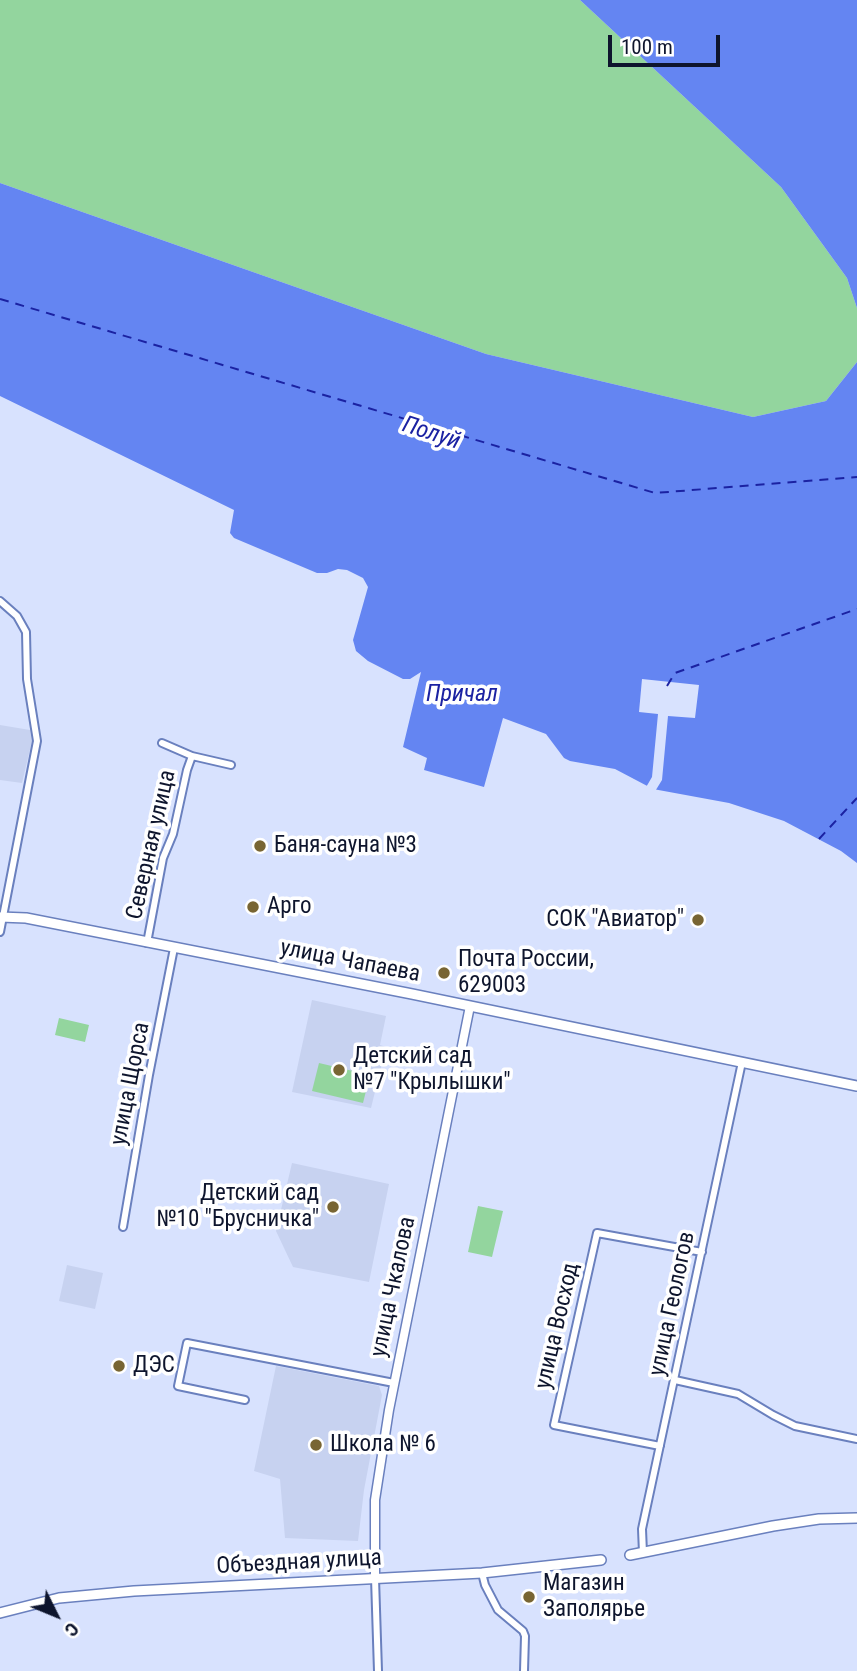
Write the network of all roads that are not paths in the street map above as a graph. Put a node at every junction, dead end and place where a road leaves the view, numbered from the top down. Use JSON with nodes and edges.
{"nodes":[{"id":1,"x":0,"y":601,"type":"edge"},
{"id":2,"x":162,"y":743,"type":"dead end"},
{"id":3,"x":192,"y":756,"type":"junction"},
{"id":4,"x":231,"y":765,"type":"dead end"},
{"id":5,"x":1,"y":917,"type":"edge"},
{"id":6,"x":0,"y":932,"type":"edge"},
{"id":7,"x":147,"y":943,"type":"junction"},
{"id":8,"x":174,"y":948,"type":"junction"},
{"id":9,"x":470,"y":1006,"type":"junction"},
{"id":10,"x":742,"y":1062,"type":"junction"},
{"id":11,"x":857,"y":1086,"type":"edge"},
{"id":12,"x":123,"y":1227,"type":"dead end"},
{"id":13,"x":702,"y":1252,"type":"junction"},
{"id":14,"x":675,"y":1380,"type":"junction"},
{"id":15,"x":394,"y":1383,"type":"junction"},
{"id":16,"x":244,"y":1400,"type":"dead end"},
{"id":17,"x":857,"y":1439,"type":"edge"},
{"id":18,"x":660,"y":1446,"type":"junction"},
{"id":19,"x":857,"y":1518,"type":"edge"},
{"id":20,"x":643,"y":1553,"type":"junction"},
{"id":21,"x":630,"y":1555,"type":"dead end"},
{"id":22,"x":601,"y":1560,"type":"dead end"},
{"id":23,"x":482,"y":1573,"type":"junction"},
{"id":24,"x":375,"y":1578,"type":"junction"},
{"id":25,"x":0,"y":1613,"type":"edge"},
{"id":26,"x":378,"y":1671,"type":"edge"},
{"id":27,"x":524,"y":1671,"type":"edge"}],
"edges":[{"from":1,"to":5,"type":"street"},
{"from":2,"to":3,"type":"street"},
{"from":3,"to":4,"type":"street"},
{"from":3,"to":7,"type":"street","name":"Северная улица"},
{"from":5,"to":6,"type":"street"},
{"from":5,"to":7,"type":"main road","name":"улица Чапаева"},
{"from":7,"to":8,"type":"main road","name":"улица Чапаева"},
{"from":8,"to":9,"type":"main road","name":"улица Чапаева"},
{"from":8,"to":12,"type":"street","name":"улица Щорса"},
{"from":9,"to":10,"type":"main road","name":"улица Чапаева"},
{"from":9,"to":15,"type":"street","name":"улица Чкалова"},
{"from":10,"to":11,"type":"main road","name":"улица Чапаева"},
{"from":10,"to":13,"type":"street","name":"улица Геологов"},
{"from":13,"to":14,"type":"street","name":"улица Геологов"},
{"from":13,"to":18,"type":"street","name":"улица Восход"},
{"from":14,"to":17,"type":"street"},
{"from":14,"to":18,"type":"street","name":"улица Геологов"},
{"from":15,"to":16,"type":"street"},
{"from":15,"to":24,"type":"street","name":"улица Чкалова"},
{"from":18,"to":20,"type":"street","name":"улица Геологов"},
{"from":19,"to":20,"type":"main road"},
{"from":20,"to":21,"type":"main road"},
{"from":22,"to":23,"type":"main road","name":"Объездная улица"},
{"from":23,"to":24,"type":"main road","name":"Объездная улица"},
{"from":23,"to":27,"type":"street"},
{"from":24,"to":25,"type":"main road","name":"Объездная улица"},
{"from":24,"to":26,"type":"street"}]}
